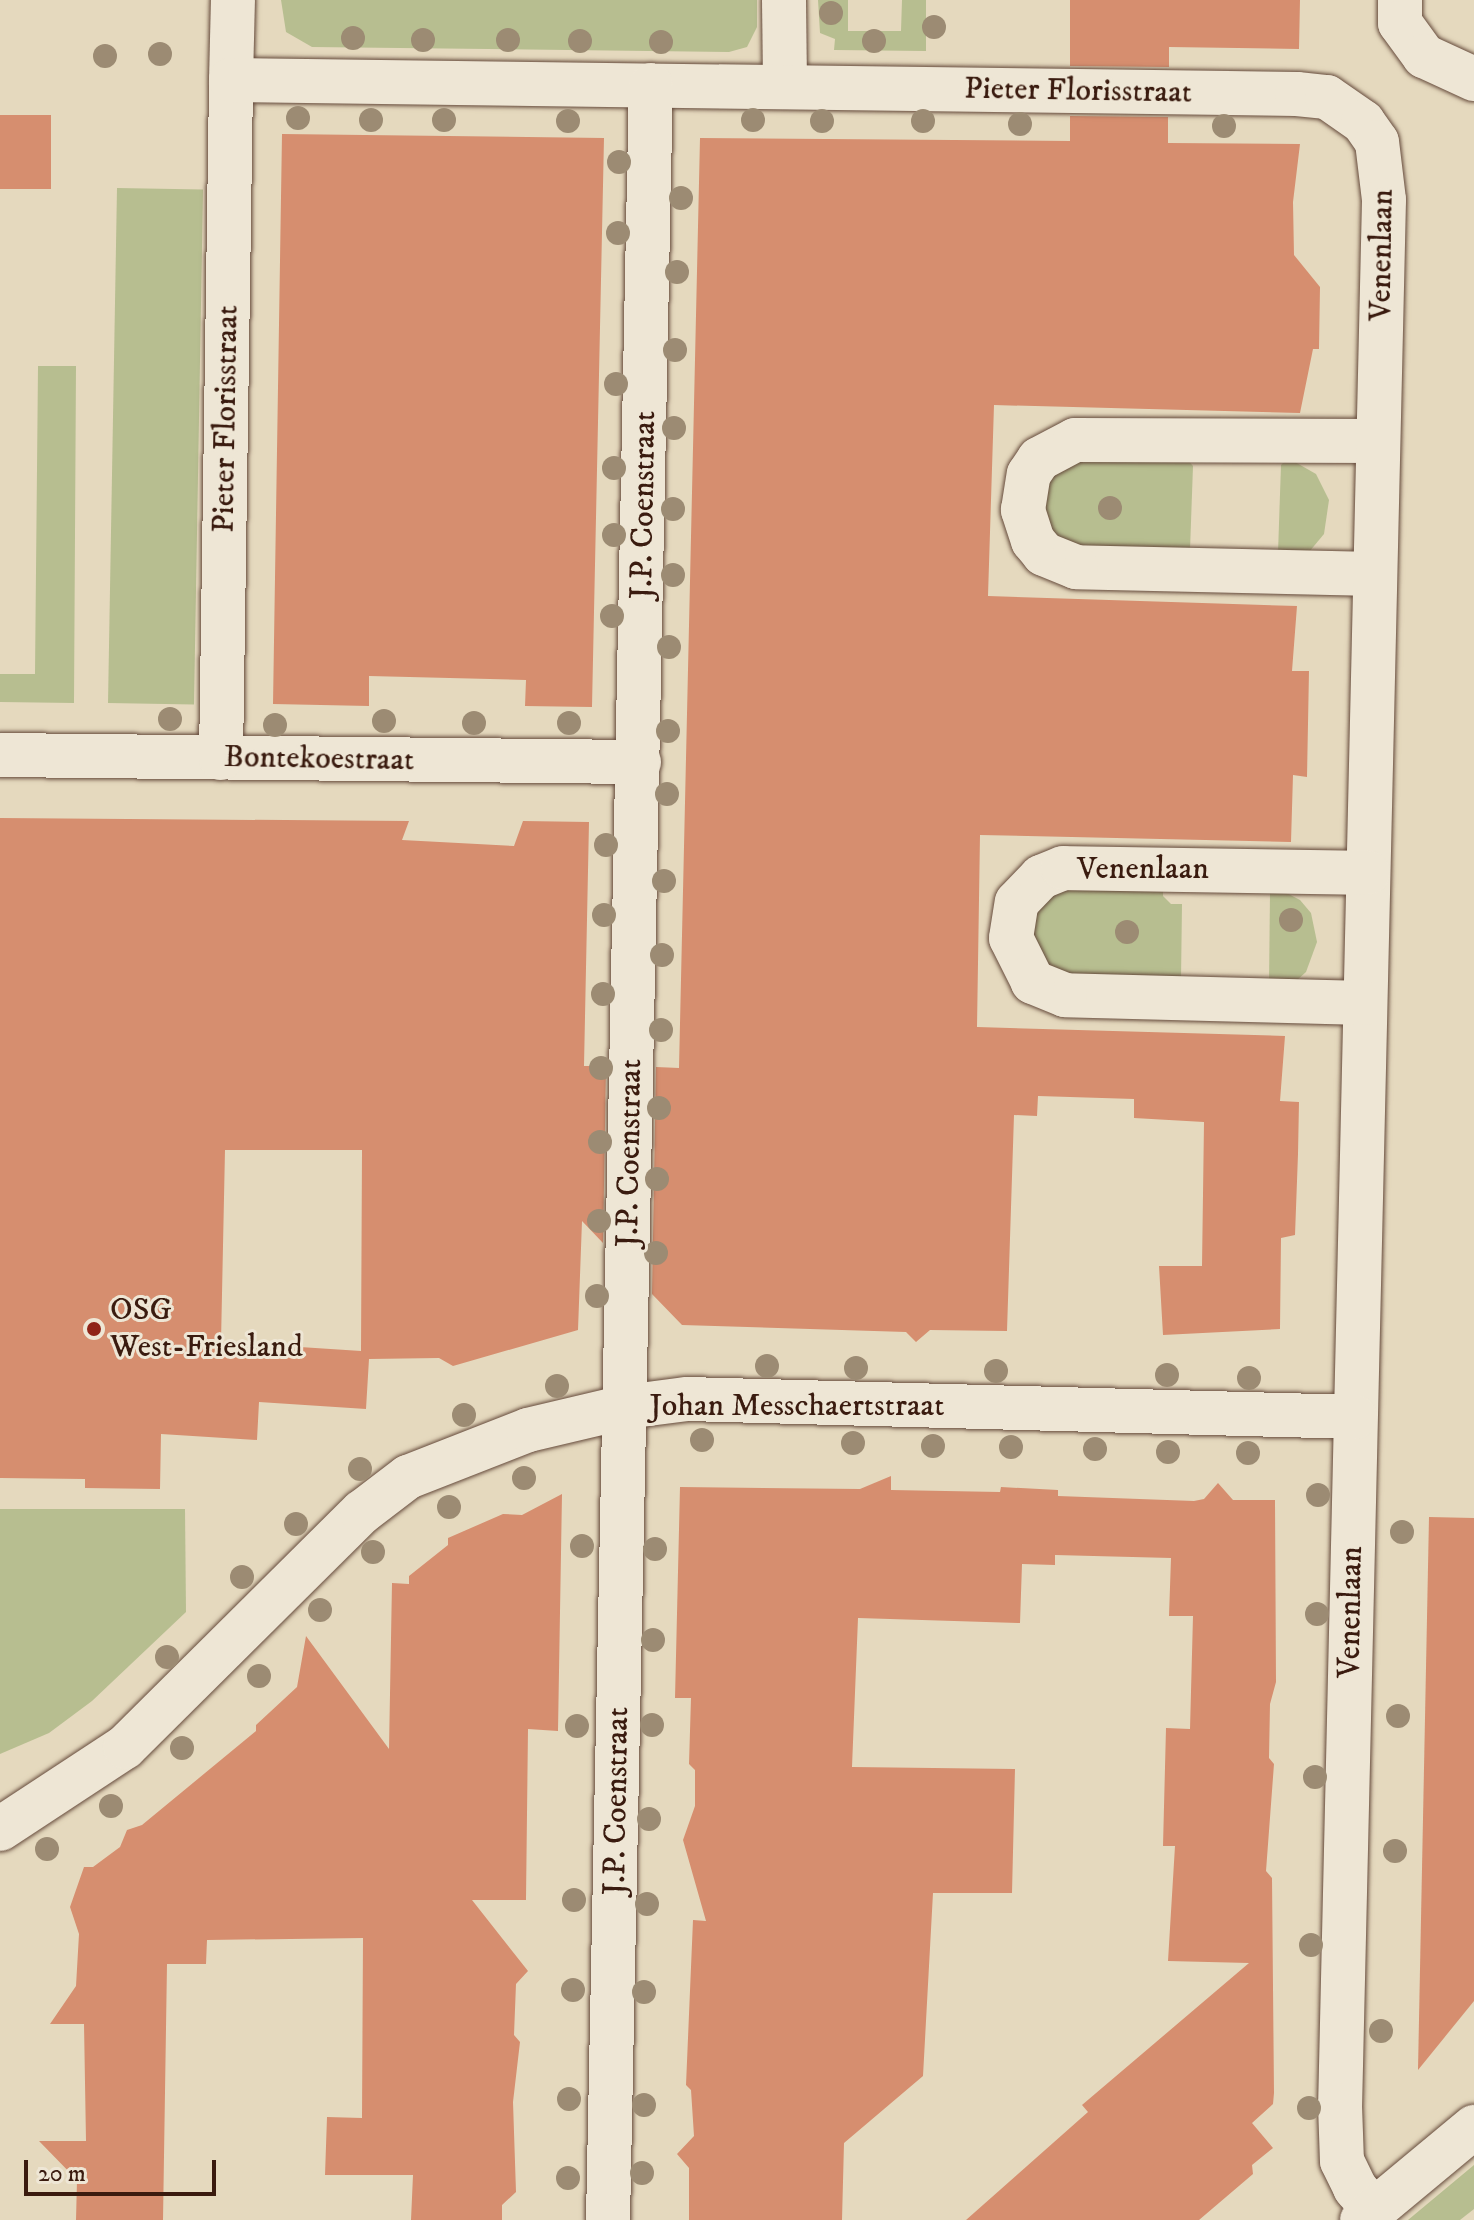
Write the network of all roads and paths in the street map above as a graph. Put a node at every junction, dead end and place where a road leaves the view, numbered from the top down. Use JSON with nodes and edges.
{"nodes":[{"id":1,"x":233,"y":0,"type":"edge"},
{"id":2,"x":784,"y":0,"type":"edge"},
{"id":3,"x":1400,"y":0,"type":"edge"},
{"id":4,"x":1474,"y":79,"type":"edge"},
{"id":5,"x":231,"y":80,"type":"junction"},
{"id":6,"x":651,"y":85,"type":"junction"},
{"id":7,"x":785,"y":87,"type":"junction"},
{"id":8,"x":1363,"y":122,"type":"joint"},
{"id":9,"x":1378,"y":441,"type":"junction"},
{"id":10,"x":1375,"y":574,"type":"junction"},
{"id":11,"x":0,"y":755,"type":"edge"},
{"id":12,"x":221,"y":758,"type":"junction"},
{"id":13,"x":639,"y":762,"type":"junction"},
{"id":14,"x":1368,"y":873,"type":"junction"},
{"id":15,"x":1365,"y":1003,"type":"junction"},
{"id":16,"x":625,"y":1407,"type":"junction"},
{"id":17,"x":1355,"y":1417,"type":"junction"},
{"id":18,"x":0,"y":1829,"type":"edge"},
{"id":19,"x":1474,"y":2127,"type":"edge"},
{"id":20,"x":1368,"y":2215,"type":"edge"},
{"id":21,"x":608,"y":2220,"type":"edge"}],
"edges":[{"from":1,"to":5,"type":"street","name":"Pieter Florisstraat"},
{"from":2,"to":7,"type":"street"},
{"from":3,"to":4,"type":"street"},
{"from":5,"to":6,"type":"street","name":"Pieter Florisstraat"},
{"from":5,"to":12,"type":"street","name":"Pieter Florisstraat"},
{"from":6,"to":7,"type":"street","name":"Pieter Florisstraat"},
{"from":6,"to":13,"type":"street","name":"J.P. Coenstraat"},
{"from":7,"to":8,"type":"street","name":"Pieter Florisstraat"},
{"from":8,"to":9,"type":"street","name":"Venenlaan"},
{"from":9,"to":10,"type":"street","name":"Venenlaan"},
{"from":9,"to":10,"type":"street"},
{"from":10,"to":14,"type":"street","name":"Venenlaan"},
{"from":11,"to":12,"type":"street","name":"Bontekoestraat"},
{"from":12,"to":13,"type":"street","name":"Bontekoestraat"},
{"from":13,"to":16,"type":"street","name":"J.P. Coenstraat"},
{"from":14,"to":15,"type":"street","name":"Venenlaan"},
{"from":14,"to":15,"type":"street","name":"Venenlaan"},
{"from":15,"to":17,"type":"street","name":"Venenlaan"},
{"from":16,"to":17,"type":"street","name":"Johan Messchaertstraat"},
{"from":16,"to":18,"type":"street","name":"Johan Messchaertstraat"},
{"from":16,"to":21,"type":"street","name":"J.P. Coenstraat"},
{"from":17,"to":20,"type":"street","name":"Venenlaan"},
{"from":19,"to":20,"type":"street"}]}
